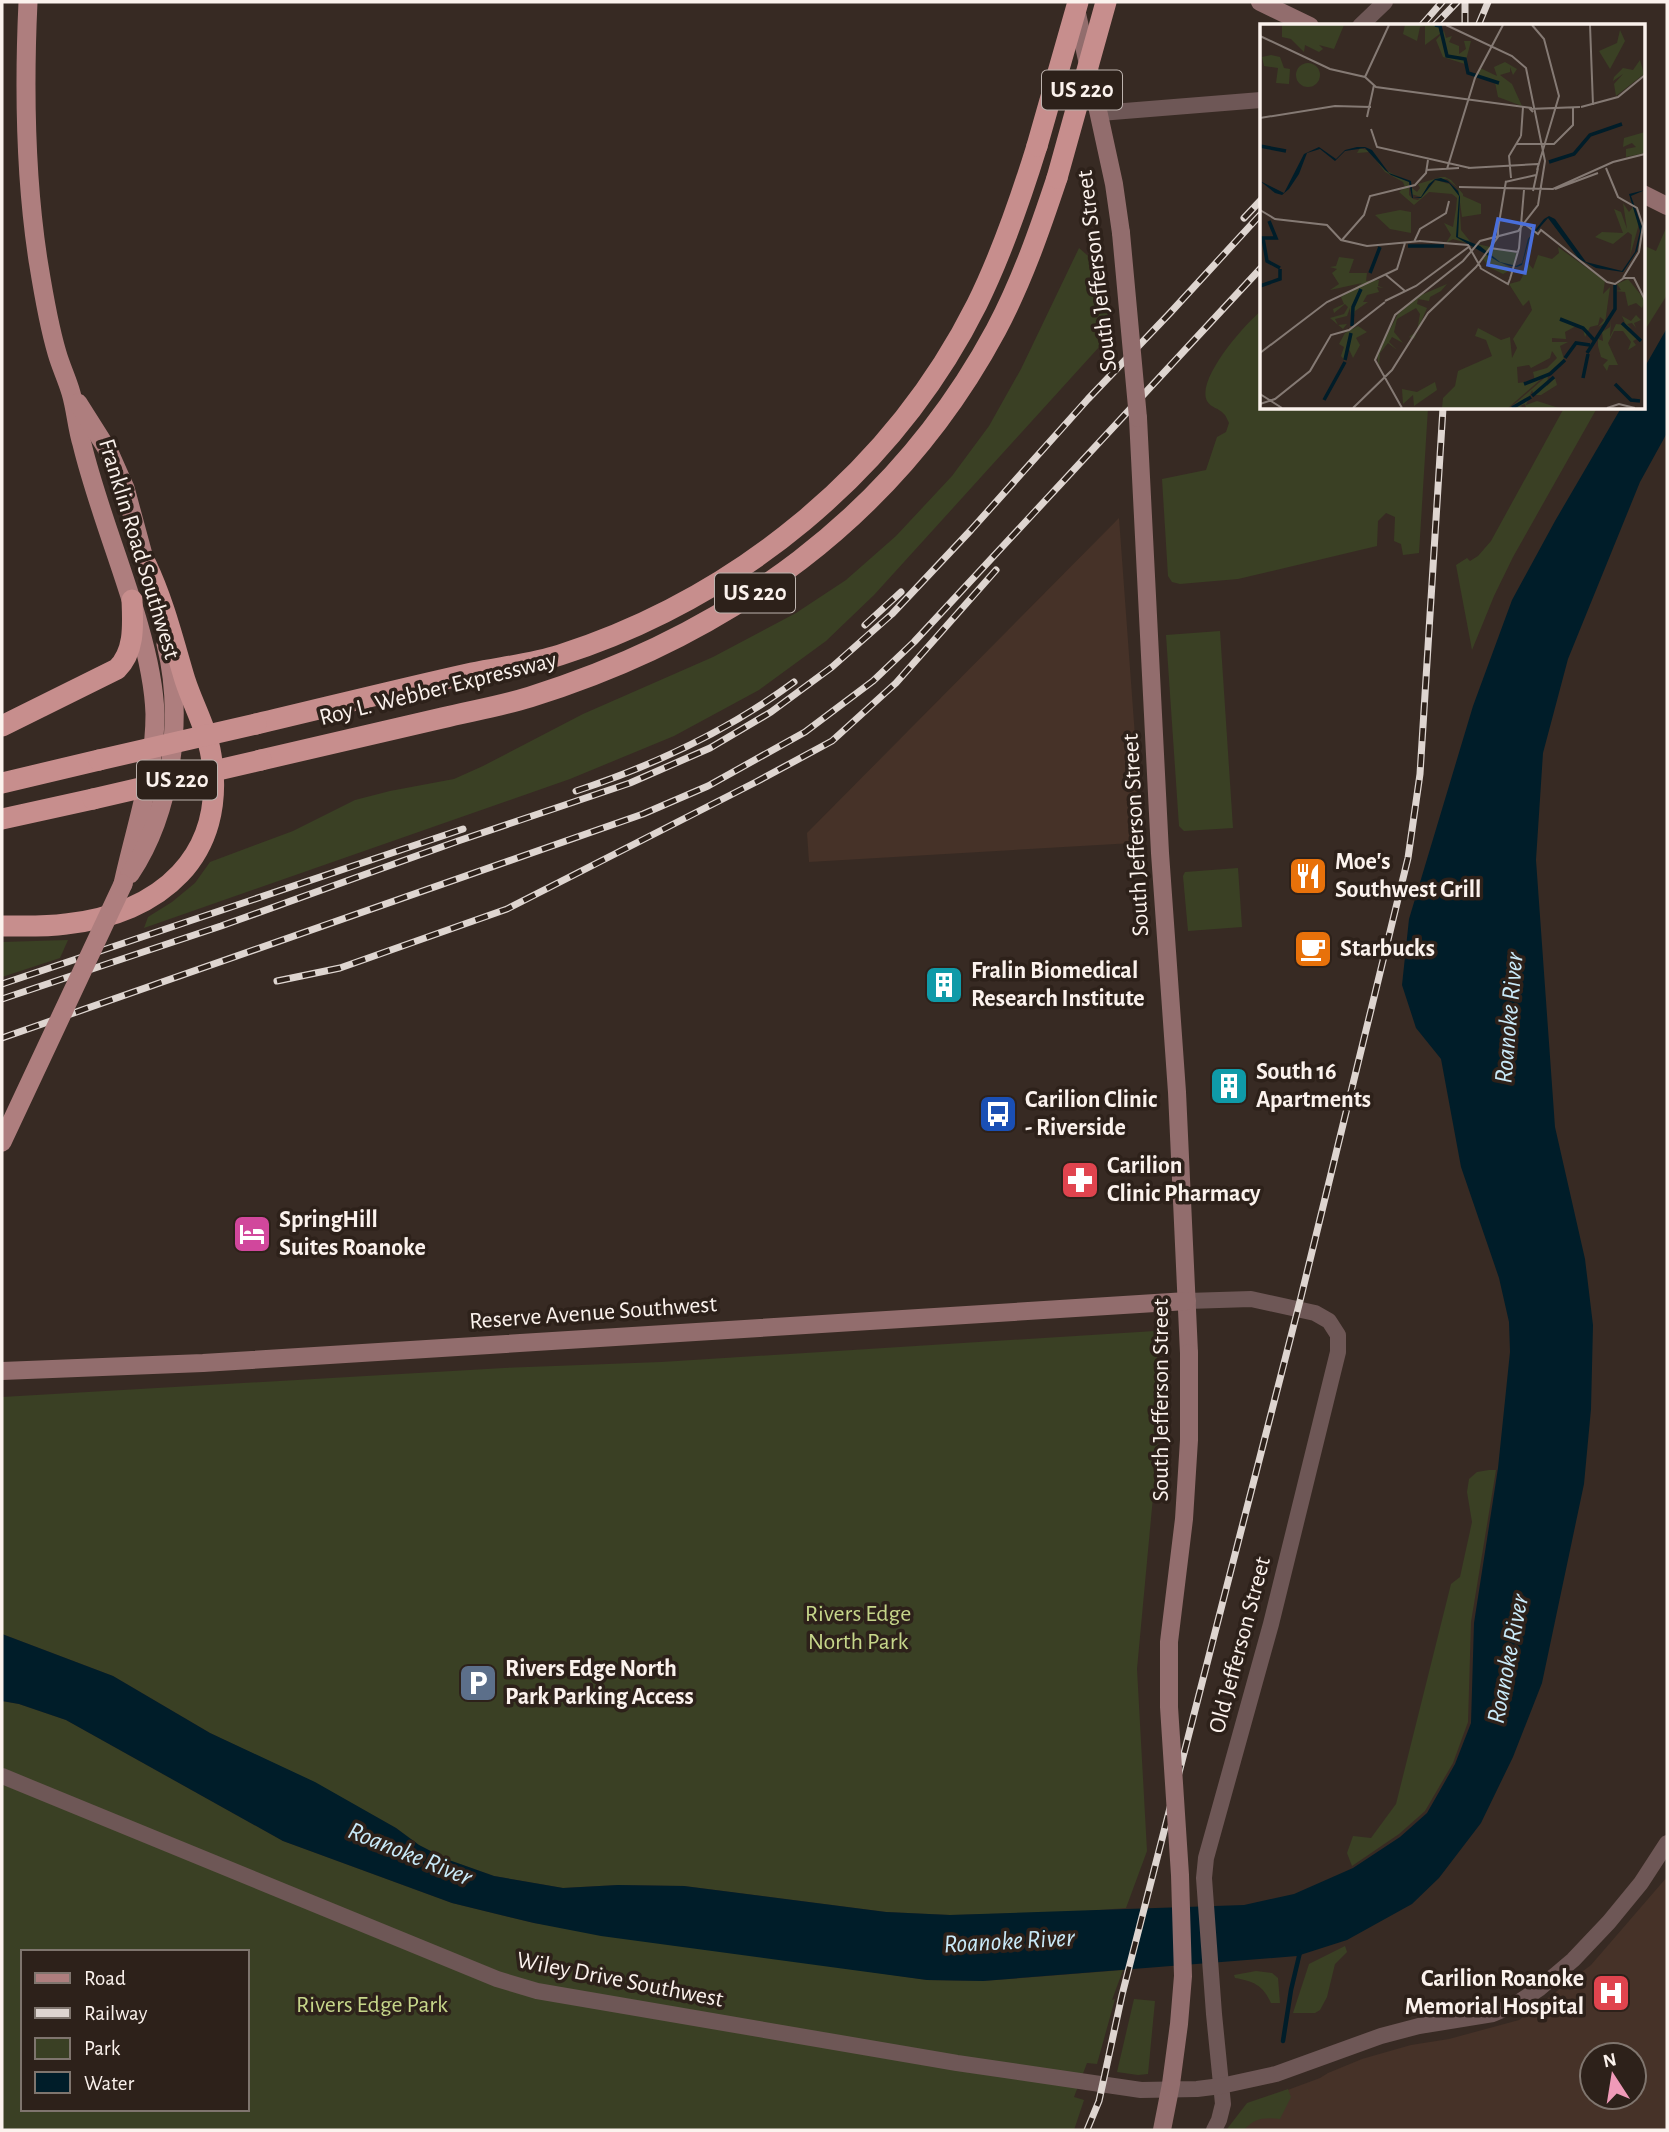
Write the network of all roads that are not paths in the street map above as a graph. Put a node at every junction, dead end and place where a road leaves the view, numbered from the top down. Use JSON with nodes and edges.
{"nodes":[{"id":1,"x":28,"y":2,"type":"edge"},
{"id":2,"x":1076,"y":2,"type":"edge"},
{"id":3,"x":1106,"y":2,"type":"edge"},
{"id":4,"x":1260,"y":2,"type":"edge"},
{"id":5,"x":1385,"y":2,"type":"edge"},
{"id":6,"x":1306,"y":24,"type":"edge"},
{"id":7,"x":1362,"y":24,"type":"edge"},
{"id":8,"x":1260,"y":100,"type":"edge"},
{"id":9,"x":1100,"y":113,"type":"junction"},
{"id":10,"x":1644,"y":194,"type":"edge"},
{"id":11,"x":1667,"y":206,"type":"edge"},
{"id":12,"x":71,"y":393,"type":"junction"},
{"id":13,"x":146,"y":564,"type":"junction"},
{"id":14,"x":132,"y":600,"type":"junction"},
{"id":15,"x":2,"y":726,"type":"edge"},
{"id":16,"x":2,"y":783,"type":"edge"},
{"id":17,"x":2,"y":819,"type":"edge"},
{"id":18,"x":123,"y":884,"type":"junction"},
{"id":19,"x":2,"y":926,"type":"edge"},
{"id":20,"x":2,"y":1142,"type":"edge"},
{"id":21,"x":1187,"y":1301,"type":"junction"},
{"id":22,"x":2,"y":1371,"type":"edge"},
{"id":23,"x":2,"y":1776,"type":"edge"},
{"id":24,"x":1667,"y":1843,"type":"edge"},
{"id":25,"x":1221,"y":2086,"type":"junction"},
{"id":26,"x":1162,"y":2130,"type":"edge"},
{"id":27,"x":1214,"y":2130,"type":"edge"}],
"edges":[{"from":1,"to":12,"type":"main road","name":"Franklin Road Southwest"},
{"from":2,"to":9,"type":"main road","name":"South Jefferson Street"},
{"from":2,"to":16,"type":"highway","name":"Roy L. Webber Expressway","number":"US 220","bridge":true},
{"from":3,"to":17,"type":"highway","name":"Roy L. Webber Expressway","number":"US 220","bridge":true},
{"from":4,"to":6,"type":"main road"},
{"from":5,"to":7,"type":"street"},
{"from":8,"to":9,"type":"street"},
{"from":9,"to":21,"type":"main road","name":"South Jefferson Street","bridge":true},
{"from":10,"to":11,"type":"main road"},
{"from":12,"to":13,"type":"main road","name":"Franklin Road Southwest"},
{"from":12,"to":14,"type":"main road","name":"Franklin Road Southwest"},
{"from":13,"to":18,"type":"main road","name":"Franklin Road Southwest"},
{"from":13,"to":19,"type":"highway"},
{"from":14,"to":15,"type":"highway"},
{"from":14,"to":18,"type":"main road","name":"Franklin Road Southwest"},
{"from":18,"to":20,"type":"main road","name":"Franklin Road Southwest","bridge":true},
{"from":21,"to":22,"type":"main road","name":"Reserve Avenue Southwest"},
{"from":21,"to":25,"type":"street","name":"Old Jefferson Street"},
{"from":21,"to":26,"type":"main road","name":"South Jefferson Street","bridge":true},
{"from":23,"to":25,"type":"street","name":"Wiley Drive Southwest"},
{"from":24,"to":25,"type":"street","name":"Wiley Drive Southwest"},
{"from":25,"to":27,"type":"street","name":"Old Jefferson Street"}]}
